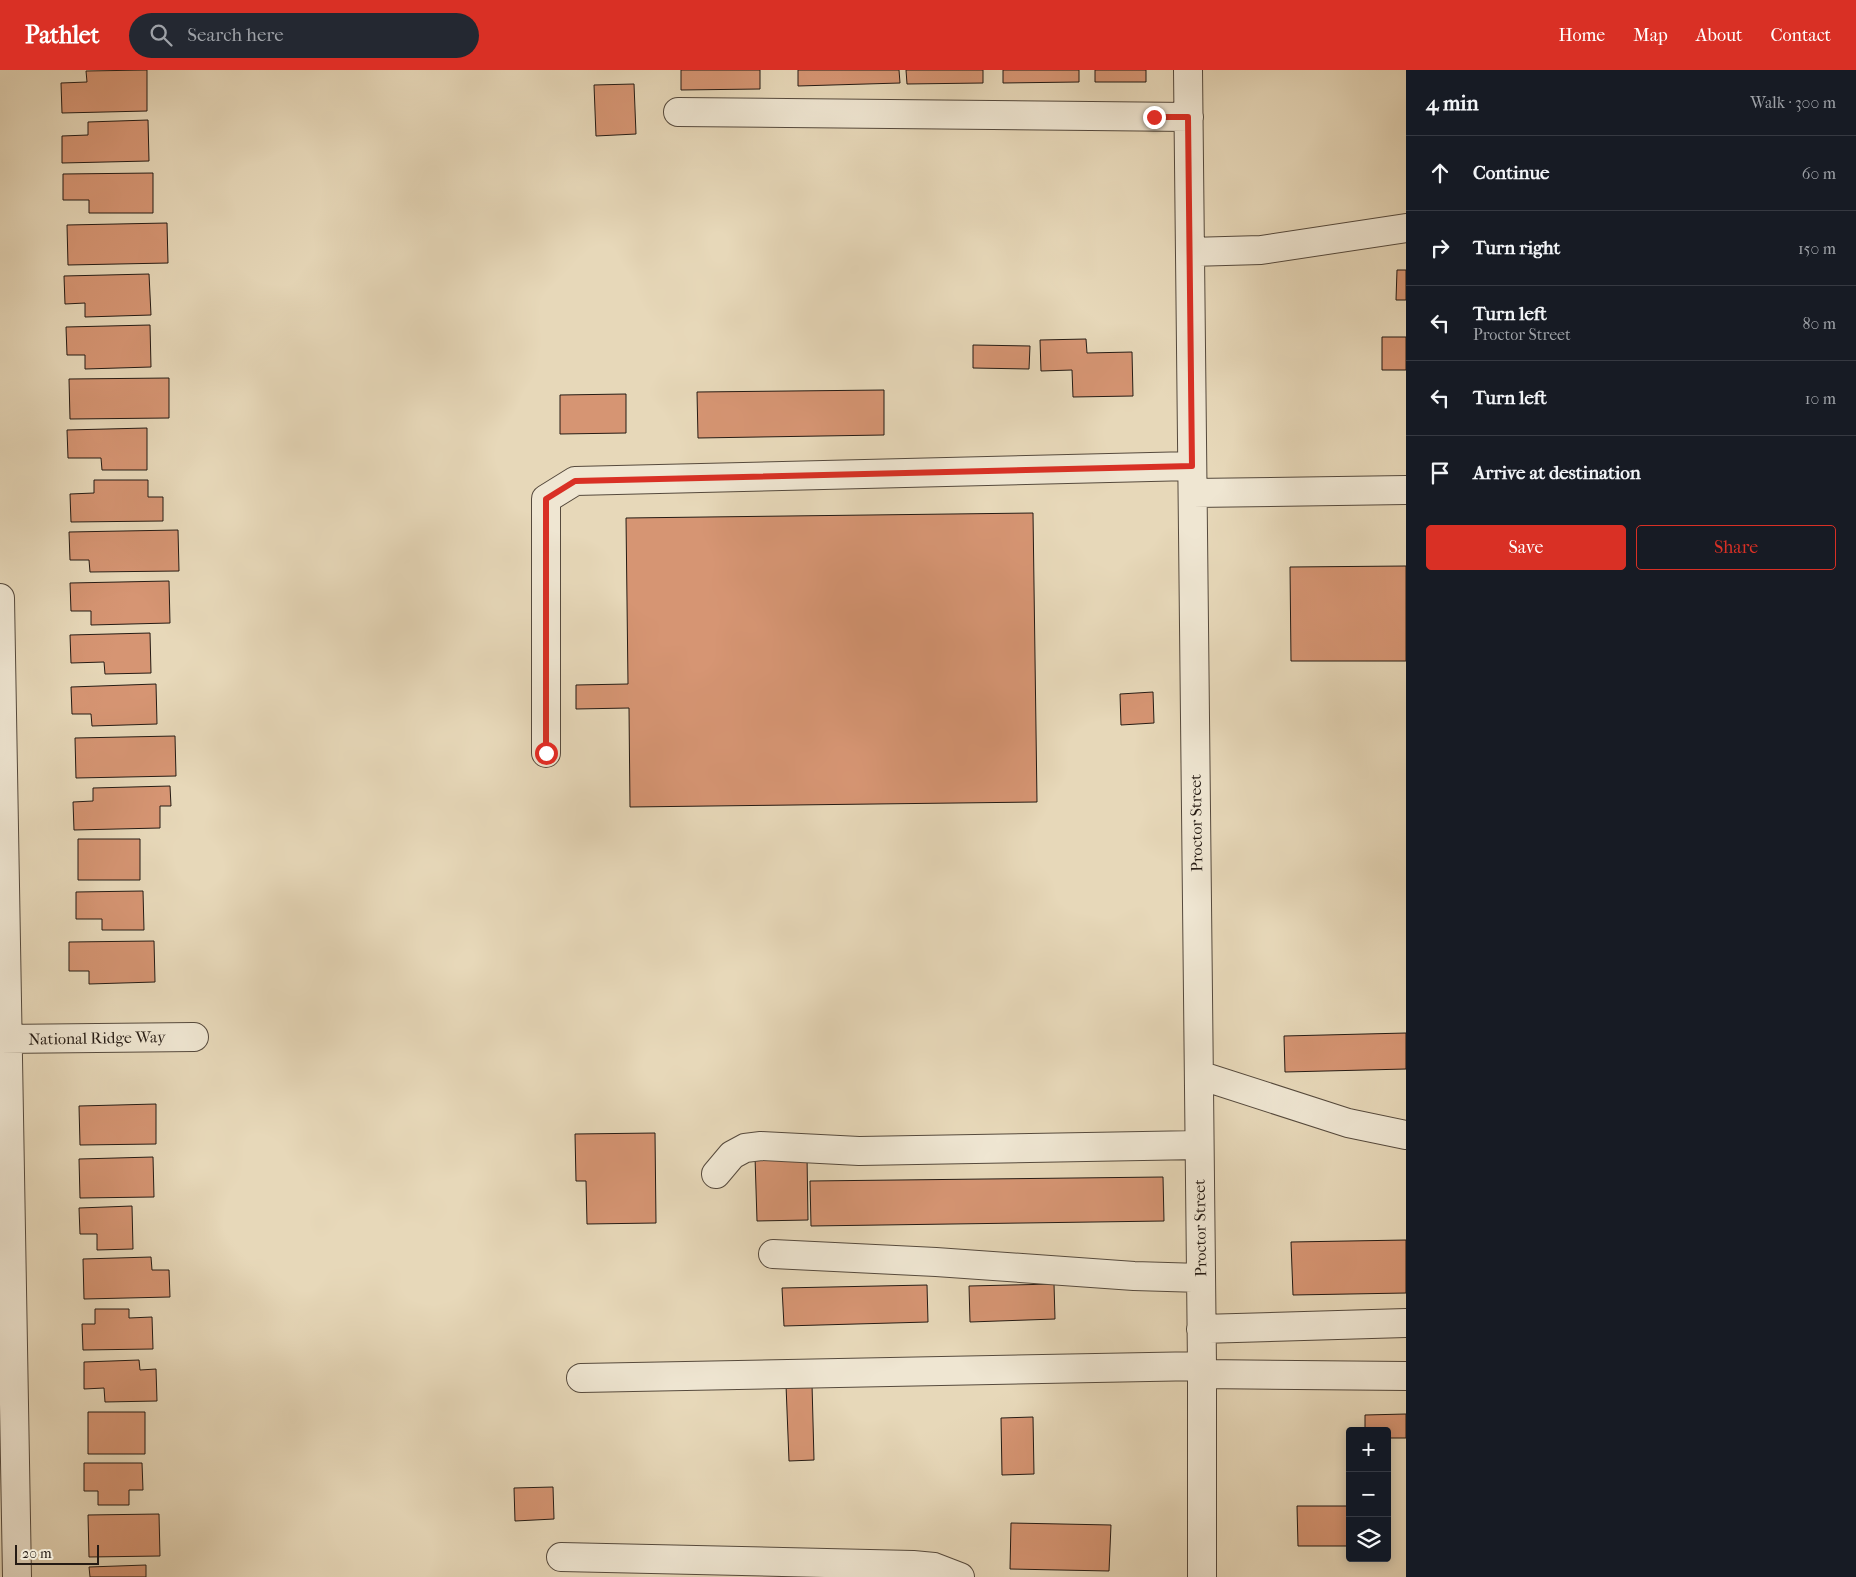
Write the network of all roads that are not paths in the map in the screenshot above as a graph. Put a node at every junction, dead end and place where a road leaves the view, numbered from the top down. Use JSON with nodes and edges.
{"nodes":[{"id":1,"x":1188,"y":70,"type":"edge"},
{"id":2,"x":678,"y":112,"type":"dead end"},
{"id":3,"x":1188,"y":117,"type":"junction"},
{"id":4,"x":1406,"y":228,"type":"edge"},
{"id":5,"x":1190,"y":252,"type":"junction"},
{"id":6,"x":1192,"y":480,"type":"junction"},
{"id":7,"x":1406,"y":490,"type":"edge"},
{"id":8,"x":0,"y":598,"type":"edge"},
{"id":9,"x":546,"y":753,"type":"dead end"},
{"id":10,"x":1,"y":777,"type":"edge"},
{"id":11,"x":194,"y":1037,"type":"dead end"},
{"id":12,"x":4,"y":1039,"type":"edge"},
{"id":13,"x":1199,"y":1075,"type":"junction"},
{"id":14,"x":1406,"y":1135,"type":"edge"},
{"id":15,"x":1200,"y":1145,"type":"junction"},
{"id":16,"x":716,"y":1174,"type":"dead end"},
{"id":17,"x":773,"y":1254,"type":"dead end"},
{"id":18,"x":1201,"y":1278,"type":"junction"},
{"id":19,"x":1406,"y":1323,"type":"edge"},
{"id":20,"x":1201,"y":1330,"type":"junction"},
{"id":21,"x":1202,"y":1370,"type":"junction"},
{"id":22,"x":1406,"y":1376,"type":"edge"},
{"id":23,"x":581,"y":1378,"type":"dead end"},
{"id":24,"x":561,"y":1558,"type":"dead end"},
{"id":25,"x":17,"y":1577,"type":"edge"},
{"id":26,"x":960,"y":1577,"type":"edge"},
{"id":27,"x":1202,"y":1577,"type":"edge"}],
"edges":[{"from":1,"to":3,"type":"street","name":"Proctor Street"},
{"from":2,"to":3,"type":"street"},
{"from":3,"to":5,"type":"street","name":"Proctor Street"},
{"from":4,"to":5,"type":"street"},
{"from":5,"to":6,"type":"street","name":"Proctor Street"},
{"from":6,"to":7,"type":"street"},
{"from":6,"to":9,"type":"street"},
{"from":6,"to":13,"type":"street","name":"Proctor Street"},
{"from":8,"to":10,"type":"street"},
{"from":10,"to":12,"type":"street"},
{"from":11,"to":12,"type":"street","name":"National Ridge Way"},
{"from":12,"to":25,"type":"street"},
{"from":13,"to":14,"type":"street"},
{"from":13,"to":15,"type":"street","name":"Proctor Street"},
{"from":15,"to":16,"type":"street"},
{"from":15,"to":18,"type":"street","name":"Proctor Street"},
{"from":17,"to":18,"type":"street"},
{"from":18,"to":20,"type":"street","name":"Proctor Street"},
{"from":19,"to":20,"type":"street"},
{"from":20,"to":21,"type":"street","name":"Proctor Street"},
{"from":21,"to":22,"type":"street"},
{"from":21,"to":23,"type":"street"},
{"from":21,"to":27,"type":"street","name":"Proctor Street"},
{"from":24,"to":26,"type":"street"}]}
